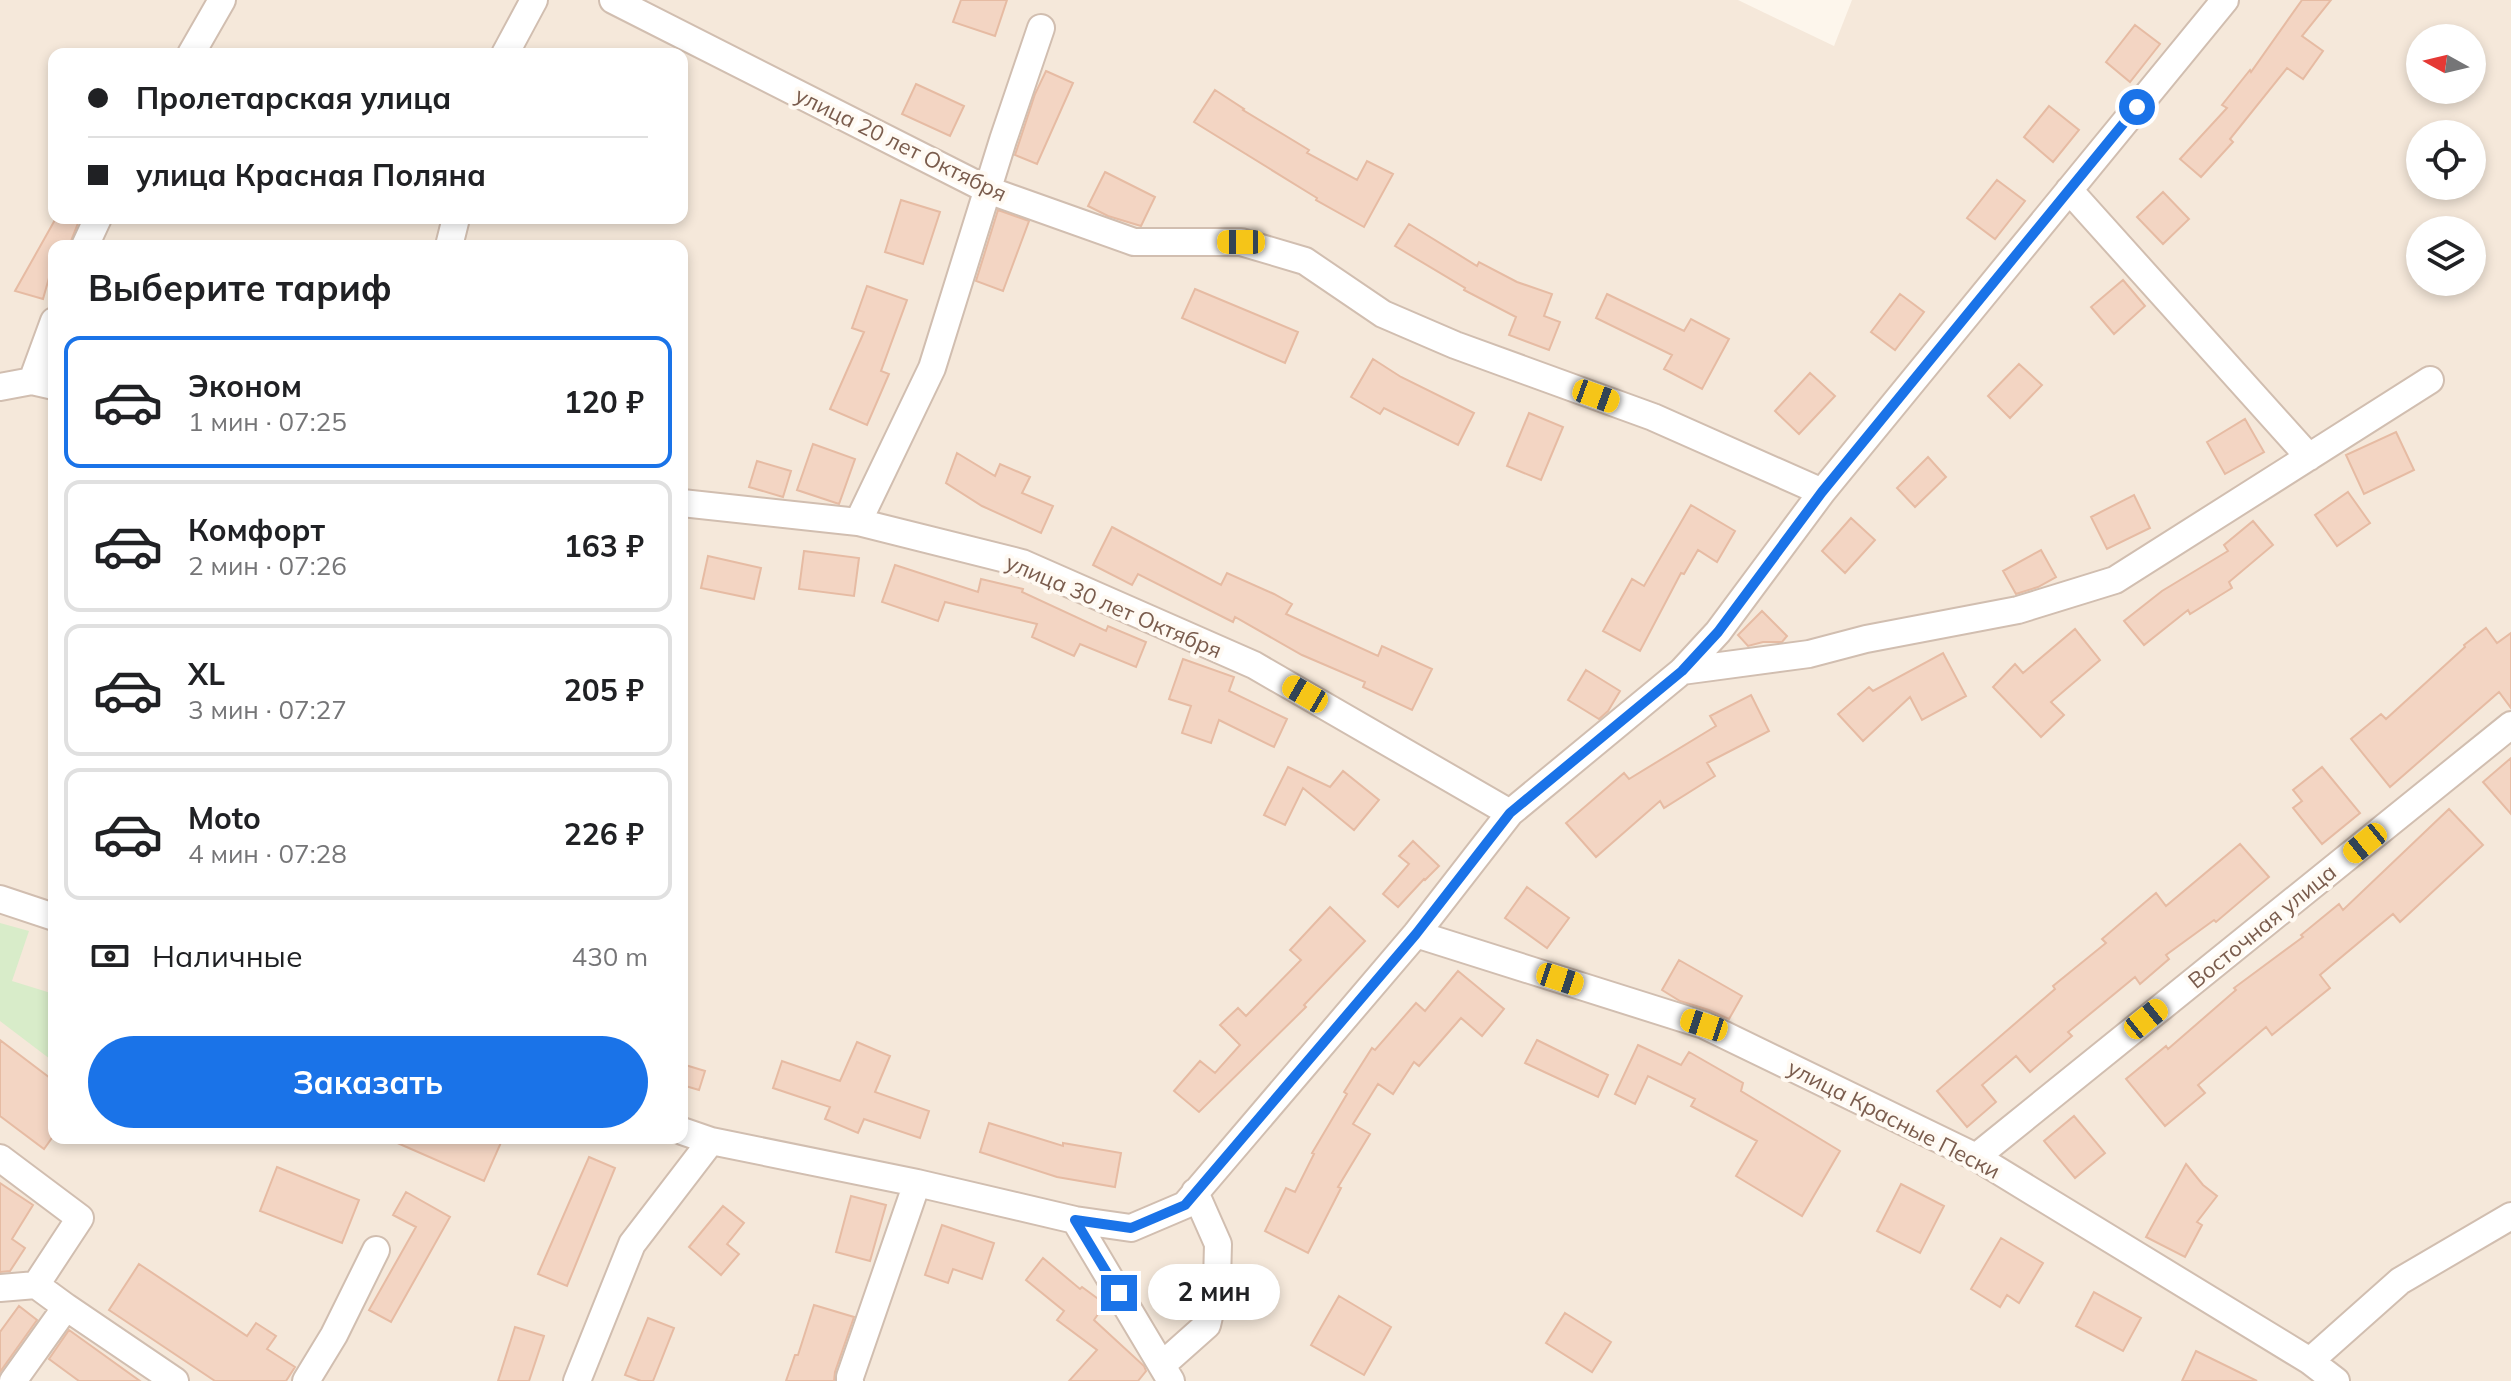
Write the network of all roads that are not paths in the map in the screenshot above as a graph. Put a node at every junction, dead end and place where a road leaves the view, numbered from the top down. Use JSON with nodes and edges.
{"nodes":[{"id":1,"x":222,"y":0,"type":"edge"},
{"id":2,"x":534,"y":0,"type":"edge"},
{"id":3,"x":613,"y":0,"type":"edge"},
{"id":4,"x":2225,"y":0,"type":"edge"},
{"id":5,"x":1041,"y":28,"type":"dead end"},
{"id":6,"x":194,"y":48,"type":"edge"},
{"id":7,"x":508,"y":48,"type":"edge"},
{"id":8,"x":988,"y":190,"type":"junction"},
{"id":9,"x":2069,"y":190,"type":"junction"},
{"id":10,"x":48,"y":355,"type":"edge"},
{"id":11,"x":2430,"y":380,"type":"dead end"},
{"id":12,"x":43,"y":383,"type":"edge"},
{"id":13,"x":0,"y":387,"type":"edge"},
{"id":14,"x":2309,"y":457,"type":"junction"},
{"id":15,"x":1822,"y":492,"type":"junction"},
{"id":16,"x":688,"y":504,"type":"edge"},
{"id":17,"x":858,"y":522,"type":"junction"},
{"id":18,"x":1682,"y":671,"type":"junction"},
{"id":19,"x":2511,"y":725,"type":"edge"},
{"id":20,"x":1510,"y":813,"type":"junction"},
{"id":21,"x":0,"y":899,"type":"edge"},
{"id":22,"x":48,"y":915,"type":"edge"},
{"id":23,"x":1416,"y":934,"type":"junction"},
{"id":24,"x":688,"y":1133,"type":"edge"},
{"id":25,"x":711,"y":1141,"type":"junction"},
{"id":26,"x":1976,"y":1157,"type":"junction"},
{"id":27,"x":0,"y":1158,"type":"edge"},
{"id":28,"x":917,"y":1183,"type":"junction"},
{"id":29,"x":1195,"y":1192,"type":"junction"},
{"id":30,"x":2511,"y":1216,"type":"edge"},
{"id":31,"x":1075,"y":1220,"type":"junction"},
{"id":32,"x":376,"y":1250,"type":"dead end"},
{"id":33,"x":36,"y":1285,"type":"junction"},
{"id":34,"x":0,"y":1288,"type":"edge"},
{"id":35,"x":66,"y":1307,"type":"junction"},
{"id":36,"x":2310,"y":1361,"type":"junction"},
{"id":37,"x":1166,"y":1373,"type":"edge"},
{"id":38,"x":13,"y":1381,"type":"edge"},
{"id":39,"x":175,"y":1381,"type":"edge"},
{"id":40,"x":306,"y":1381,"type":"edge"},
{"id":41,"x":577,"y":1381,"type":"edge"},
{"id":42,"x":850,"y":1381,"type":"edge"},
{"id":43,"x":2336,"y":1381,"type":"edge"}],
"edges":[{"from":1,"to":6,"type":"street"},
{"from":2,"to":7,"type":"street"},
{"from":3,"to":8,"type":"street","name":"улица 20 лет Октября"},
{"from":4,"to":9,"type":"street"},
{"from":5,"to":8,"type":"street"},
{"from":8,"to":15,"type":"street","name":"улица 20 лет Октября"},
{"from":8,"to":17,"type":"street"},
{"from":9,"to":14,"type":"street"},
{"from":9,"to":15,"type":"street"},
{"from":10,"to":12,"type":"street"},
{"from":11,"to":14,"type":"street"},
{"from":12,"to":13,"type":"street"},
{"from":14,"to":18,"type":"street"},
{"from":15,"to":18,"type":"street"},
{"from":16,"to":17,"type":"street","name":"улица 30 лет Октября"},
{"from":17,"to":20,"type":"street","name":"улица 30 лет Октября"},
{"from":18,"to":20,"type":"street"},
{"from":19,"to":26,"type":"street","name":"Восточная улица"},
{"from":20,"to":23,"type":"street"},
{"from":21,"to":22,"type":"street"},
{"from":23,"to":26,"type":"street","name":"улица Красные Пески"},
{"from":23,"to":29,"type":"street"},
{"from":24,"to":25,"type":"street"},
{"from":25,"to":28,"type":"street"},
{"from":25,"to":41,"type":"street"},
{"from":26,"to":36,"type":"street","name":"улица Красные Пески"},
{"from":27,"to":33,"type":"street"},
{"from":28,"to":31,"type":"street"},
{"from":28,"to":42,"type":"street"},
{"from":29,"to":31,"type":"street"},
{"from":29,"to":37,"type":"street"},
{"from":30,"to":36,"type":"street"},
{"from":31,"to":37,"type":"street"},
{"from":32,"to":40,"type":"street"},
{"from":33,"to":34,"type":"street"},
{"from":33,"to":35,"type":"street"},
{"from":35,"to":38,"type":"street"},
{"from":35,"to":39,"type":"street"},
{"from":36,"to":43,"type":"street","name":"улица Красные Пески"}]}
